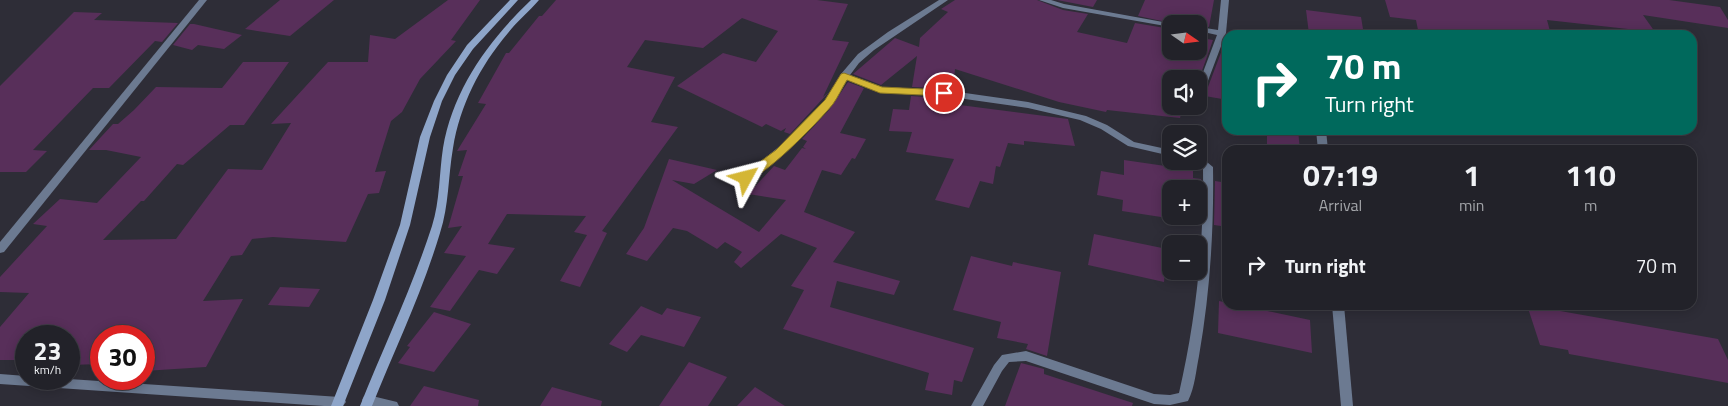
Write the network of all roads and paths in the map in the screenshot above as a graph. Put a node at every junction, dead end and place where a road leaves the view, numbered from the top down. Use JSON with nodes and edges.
{"nodes":[{"id":1,"x":202,"y":0,"type":"edge"},
{"id":2,"x":514,"y":0,"type":"edge"},
{"id":3,"x":535,"y":0,"type":"edge"},
{"id":4,"x":944,"y":0,"type":"edge"},
{"id":5,"x":1043,"y":0,"type":"edge"},
{"id":6,"x":1225,"y":0,"type":"edge"},
{"id":7,"x":1162,"y":23,"type":"edge"},
{"id":8,"x":1222,"y":30,"type":"edge"},
{"id":9,"x":1208,"y":31,"type":"edge"},
{"id":10,"x":1222,"y":33,"type":"joint"},
{"id":11,"x":1207,"y":73,"type":"edge"},
{"id":12,"x":844,"y":76,"type":"junction"},
{"id":13,"x":1162,"y":151,"type":"edge"},
{"id":14,"x":1207,"y":166,"type":"edge"},
{"id":15,"x":746,"y":178,"type":"dead end"},
{"id":16,"x":0,"y":249,"type":"edge"},
{"id":17,"x":1338,"y":310,"type":"edge"},
{"id":18,"x":0,"y":379,"type":"edge"},
{"id":19,"x":367,"y":403,"type":"edge"},
{"id":20,"x":338,"y":404,"type":"edge"},
{"id":21,"x":393,"y":406,"type":"edge"},
{"id":22,"x":977,"y":406,"type":"edge"},
{"id":23,"x":1347,"y":406,"type":"edge"}],
"edges":[{"from":1,"to":16,"type":"street"},
{"from":2,"to":20,"type":"main road"},
{"from":3,"to":19,"type":"main road"},
{"from":4,"to":12,"type":"street"},
{"from":5,"to":7,"type":"street"},
{"from":6,"to":8,"type":"street"},
{"from":9,"to":10,"type":"street"},
{"from":10,"to":11,"type":"street"},
{"from":12,"to":13,"type":"street"},
{"from":12,"to":15,"type":"street"},
{"from":14,"to":22,"type":"street"},
{"from":17,"to":23,"type":"street"},
{"from":18,"to":20,"type":"street"},
{"from":19,"to":21,"type":"street"}]}
